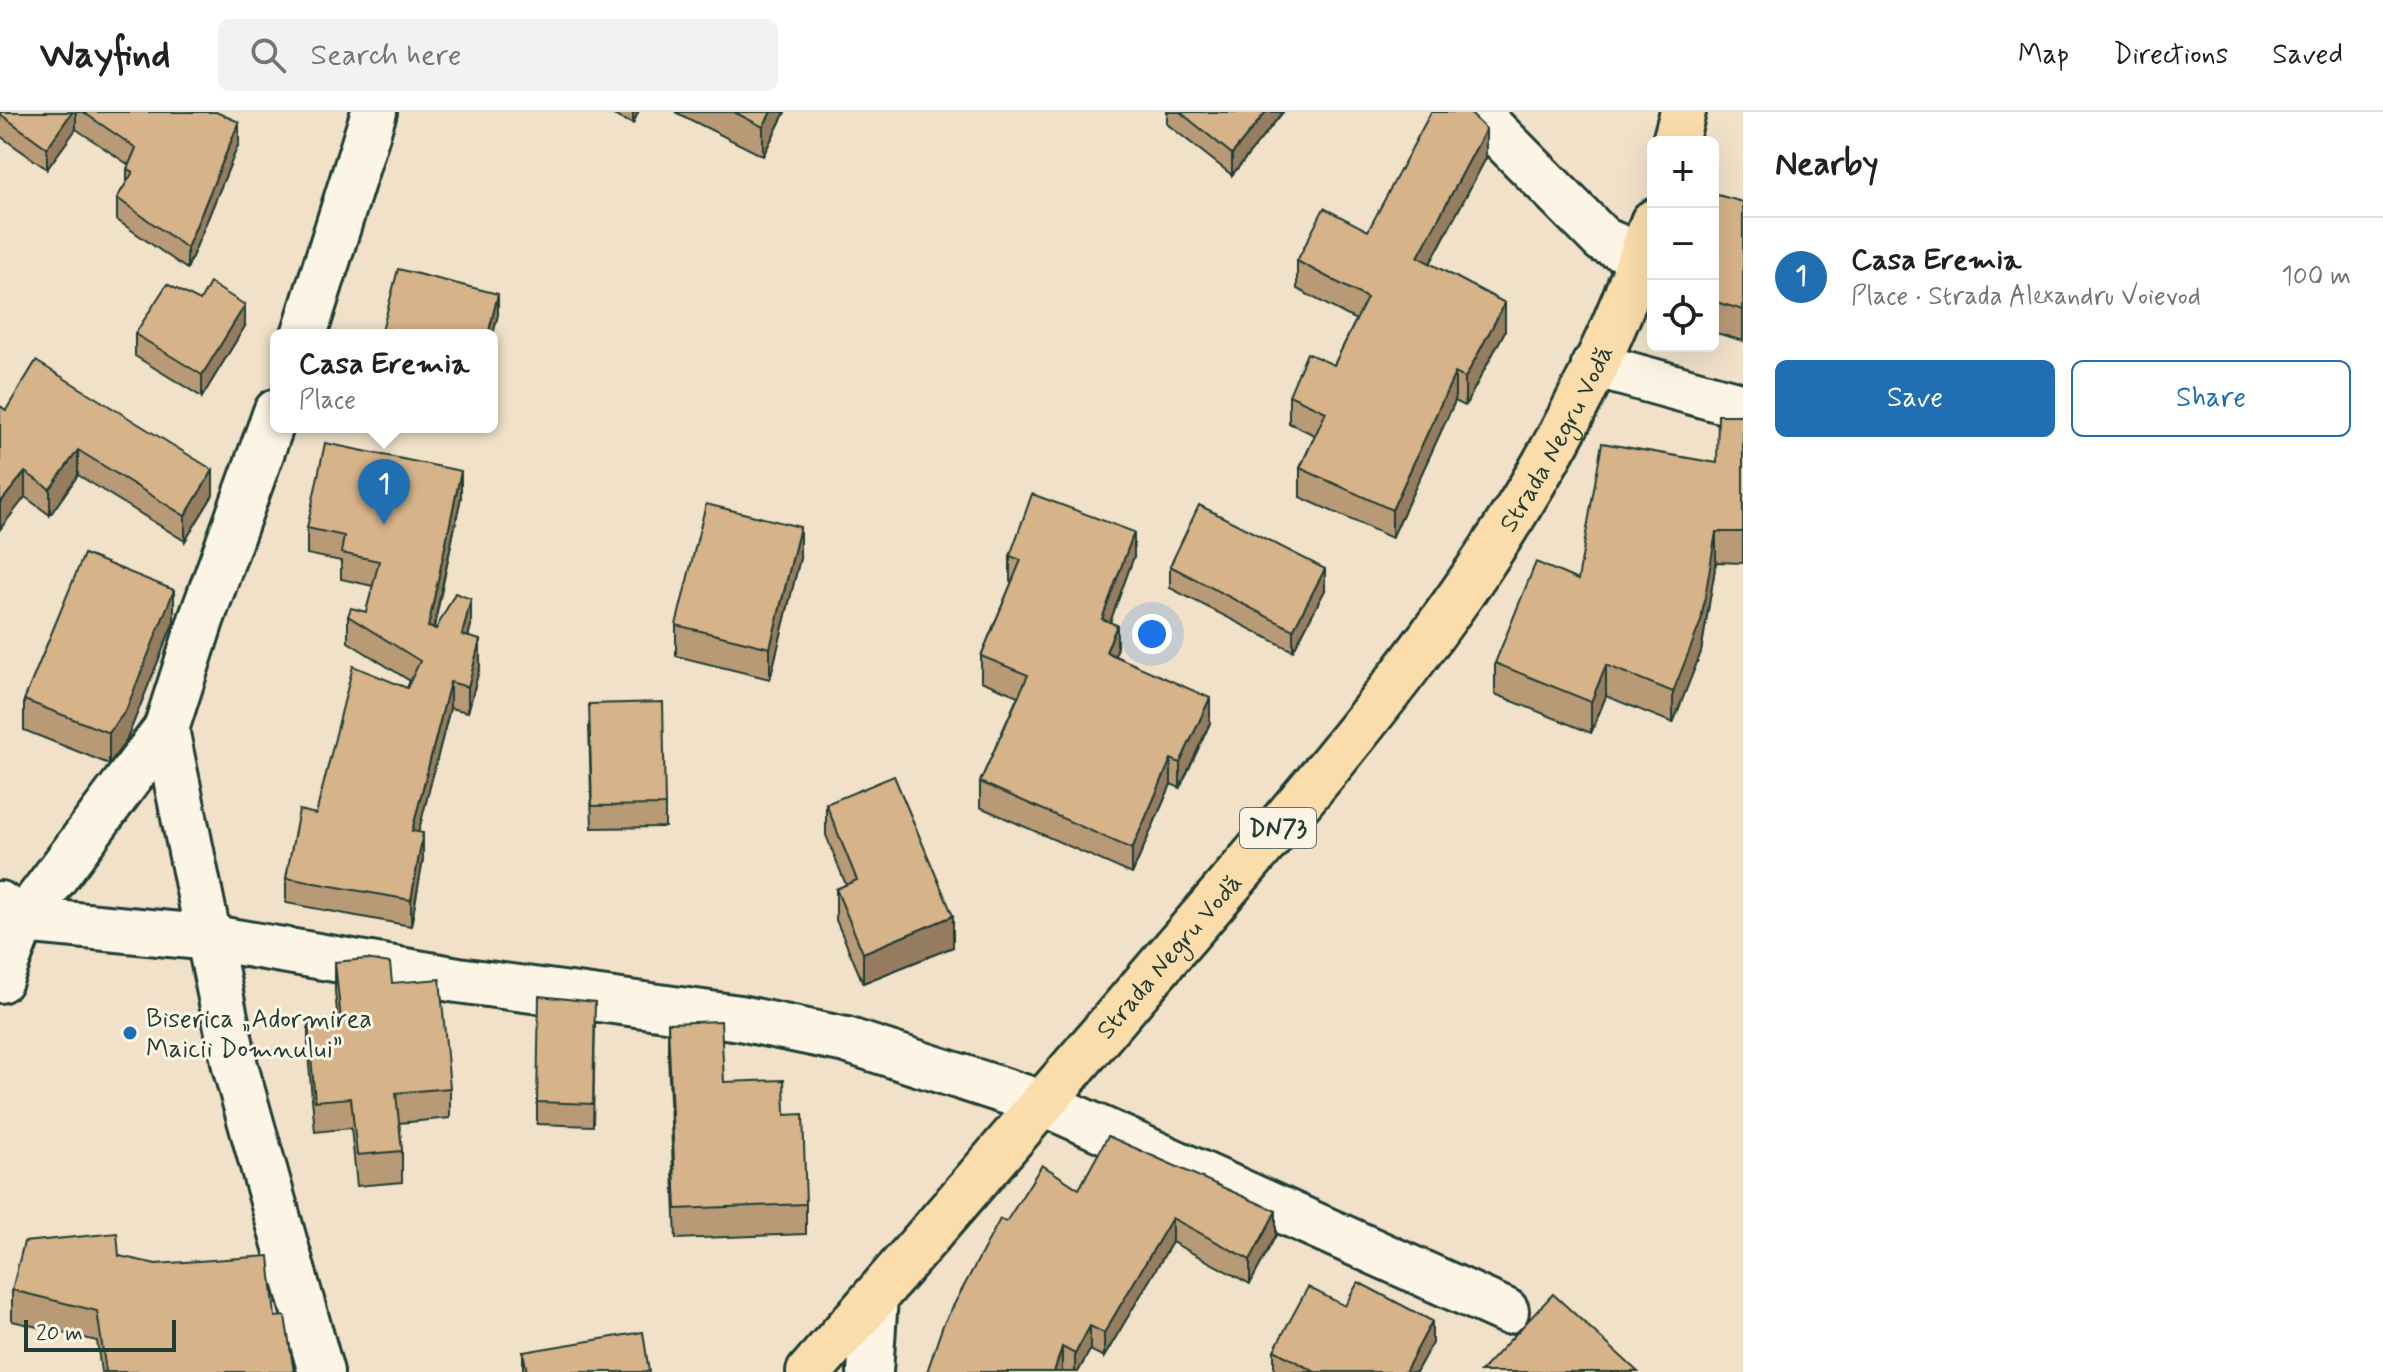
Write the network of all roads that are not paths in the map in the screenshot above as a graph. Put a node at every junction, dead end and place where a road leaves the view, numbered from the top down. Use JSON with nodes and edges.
{"nodes":[{"id":1,"x":374,"y":112,"type":"edge"},
{"id":2,"x":1476,"y":112,"type":"edge"},
{"id":3,"x":1683,"y":112,"type":"edge"},
{"id":4,"x":1677,"y":136,"type":"edge"},
{"id":5,"x":1647,"y":240,"type":"edge"},
{"id":6,"x":306,"y":329,"type":"edge"},
{"id":7,"x":1594,"y":365,"type":"junction"},
{"id":8,"x":1743,"y":406,"type":"edge"},
{"id":9,"x":270,"y":429,"type":"edge"},
{"id":10,"x":166,"y":729,"type":"junction"},
{"id":11,"x":12,"y":912,"type":"edge"},
{"id":12,"x":212,"y":938,"type":"junction"},
{"id":13,"x":0,"y":980,"type":"edge"},
{"id":14,"x":1045,"y":1104,"type":"junction"},
{"id":15,"x":875,"y":1297,"type":"junction"},
{"id":16,"x":1506,"y":1311,"type":"dead end"},
{"id":17,"x":321,"y":1372,"type":"edge"},
{"id":18,"x":809,"y":1372,"type":"edge"},
{"id":19,"x":870,"y":1372,"type":"edge"}],
"edges":[{"from":1,"to":6,"type":"street"},
{"from":2,"to":5,"type":"street"},
{"from":3,"to":4,"type":"main road"},
{"from":5,"to":7,"type":"main road","name":"Strada Negru Vodă","number":"DN73"},
{"from":7,"to":8,"type":"street"},
{"from":7,"to":14,"type":"main road","name":"Strada Negru Vodă","number":"DN73"},
{"from":9,"to":10,"type":"street"},
{"from":10,"to":11,"type":"street"},
{"from":10,"to":12,"type":"street"},
{"from":11,"to":12,"type":"street"},
{"from":11,"to":13,"type":"street"},
{"from":12,"to":14,"type":"street"},
{"from":12,"to":17,"type":"street"},
{"from":14,"to":15,"type":"main road","name":"Strada Negru Vodă","number":"DN73"},
{"from":14,"to":16,"type":"street"},
{"from":15,"to":18,"type":"main road","name":"Strada Negru Vodă","number":"DN73"},
{"from":15,"to":19,"type":"street"}]}
